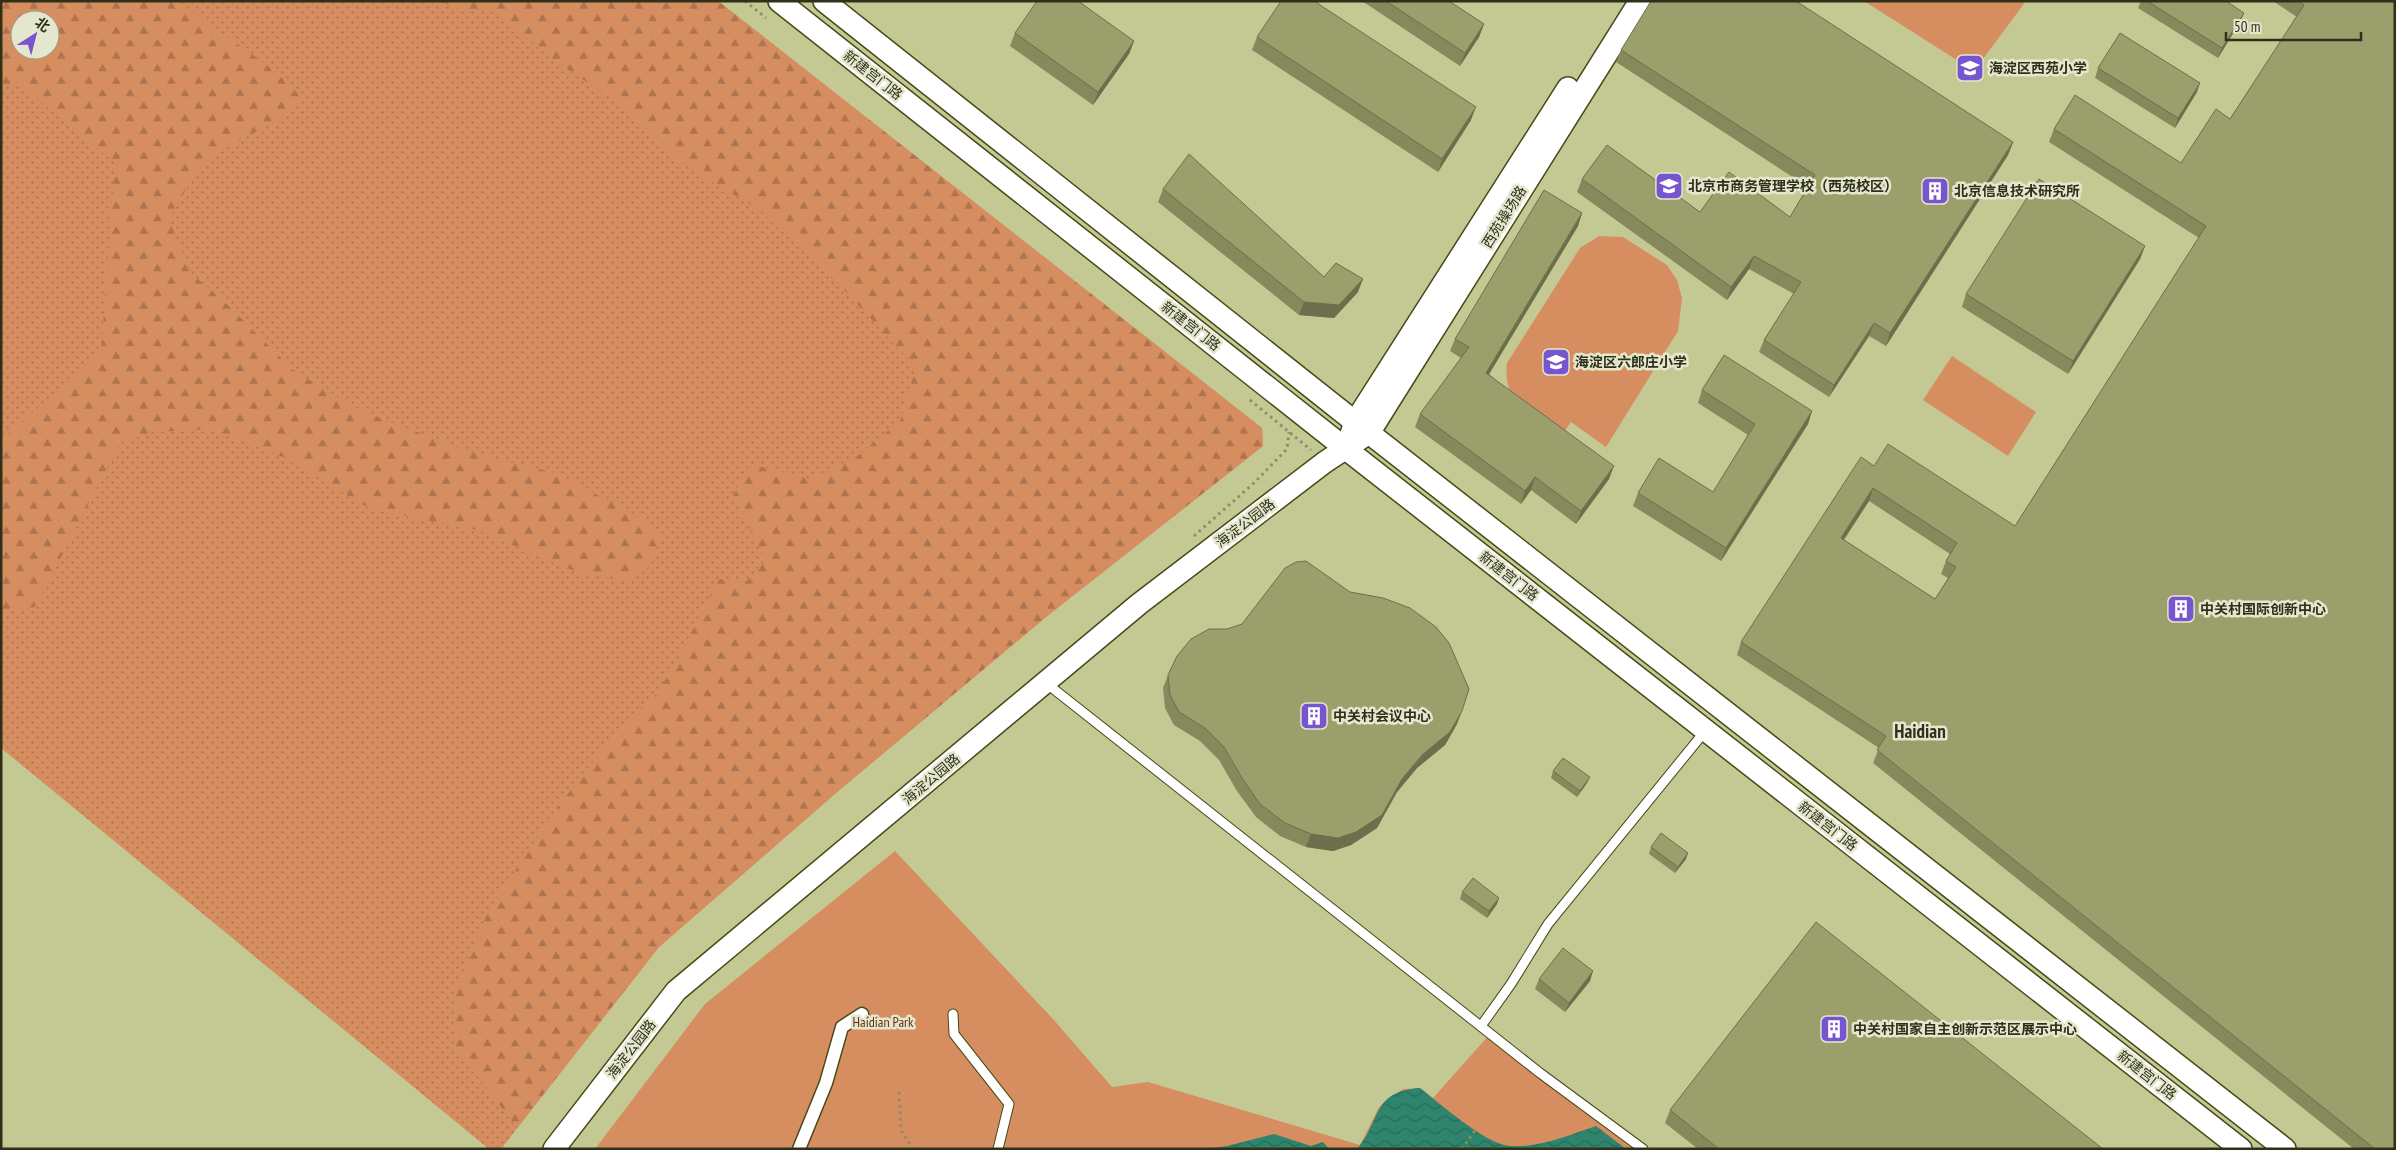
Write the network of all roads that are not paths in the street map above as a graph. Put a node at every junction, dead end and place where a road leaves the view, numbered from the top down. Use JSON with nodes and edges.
{"nodes":[{"id":1,"x":779,"y":1,"type":"edge"},
{"id":2,"x":824,"y":1,"type":"edge"},
{"id":3,"x":1623,"y":1,"type":"edge"},
{"id":4,"x":1640,"y":1,"type":"edge"},
{"id":5,"x":1362,"y":427,"type":"junction"},
{"id":6,"x":1346,"y":449,"type":"junction"},
{"id":7,"x":1046,"y":682,"type":"junction"},
{"id":8,"x":1706,"y":730,"type":"junction"},
{"id":9,"x":862,"y":1014,"type":"dead end"},
{"id":10,"x":953,"y":1014,"type":"dead end"},
{"id":11,"x":1481,"y":1026,"type":"junction"},
{"id":12,"x":554,"y":1149,"type":"edge"},
{"id":13,"x":800,"y":1149,"type":"edge"},
{"id":14,"x":998,"y":1149,"type":"edge"},
{"id":15,"x":1643,"y":1149,"type":"edge"},
{"id":16,"x":2241,"y":1149,"type":"edge"},
{"id":17,"x":2285,"y":1149,"type":"edge"}],
"edges":[{"from":1,"to":6,"type":"street","name":"新建宫门路"},
{"from":2,"to":5,"type":"street","name":"新建宫门路"},
{"from":3,"to":5,"type":"street","name":"西苑操场路"},
{"from":4,"to":5,"type":"street","name":"西苑操场路"},
{"from":5,"to":6,"type":"street","name":"海淀公园路"},
{"from":5,"to":17,"type":"street","name":"新建宫门路"},
{"from":6,"to":7,"type":"street","name":"海淀公园路"},
{"from":6,"to":8,"type":"street","name":"新建宫门路"},
{"from":7,"to":11,"type":"lane"},
{"from":7,"to":12,"type":"street","name":"海淀公园路"},
{"from":8,"to":11,"type":"lane"},
{"from":8,"to":16,"type":"street","name":"新建宫门路"},
{"from":9,"to":13,"type":"street"},
{"from":10,"to":14,"type":"lane"},
{"from":11,"to":15,"type":"lane"}]}
